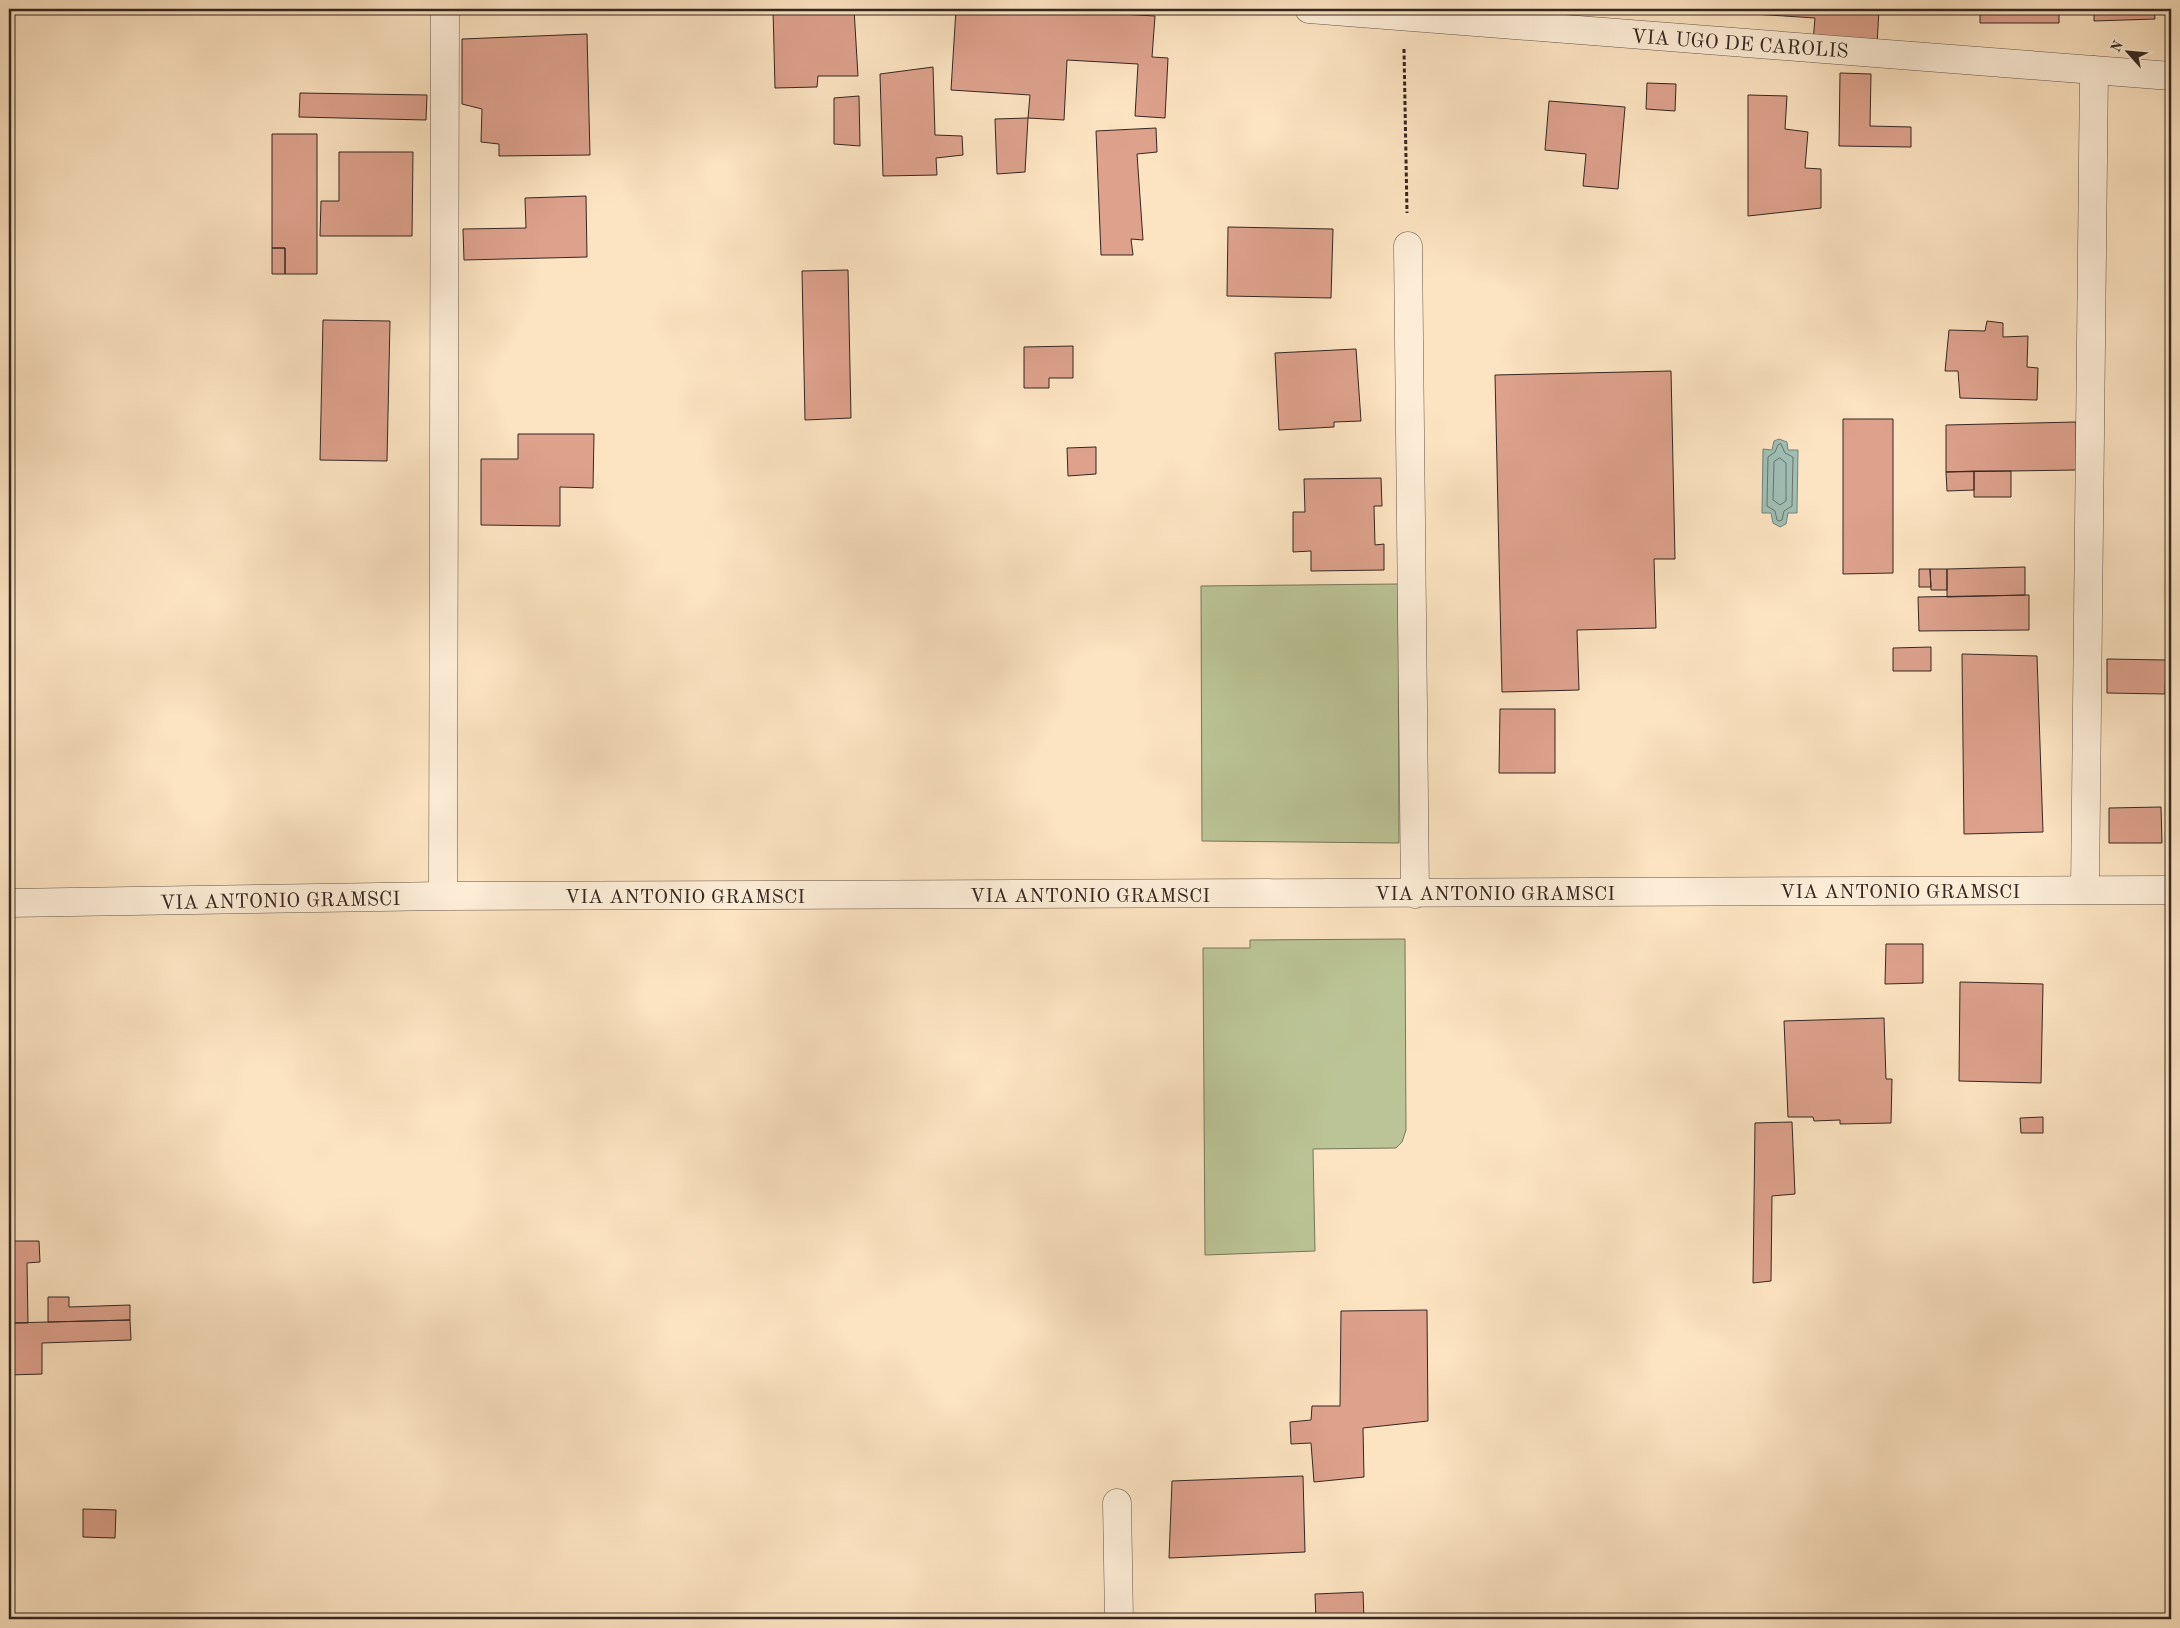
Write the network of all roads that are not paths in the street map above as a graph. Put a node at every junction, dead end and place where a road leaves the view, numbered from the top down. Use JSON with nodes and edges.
{"nodes":[{"id":1,"x":445,"y":9,"type":"edge"},
{"id":2,"x":1309,"y":9,"type":"edge"},
{"id":3,"x":2094,"y":70,"type":"junction"},
{"id":4,"x":2171,"y":76,"type":"edge"},
{"id":5,"x":1408,"y":246,"type":"road end"},
{"id":6,"x":2085,"y":890,"type":"junction"},
{"id":7,"x":2171,"y":890,"type":"edge"},
{"id":8,"x":1414,"y":894,"type":"junction"},
{"id":9,"x":443,"y":896,"type":"junction"},
{"id":10,"x":9,"y":903,"type":"edge"},
{"id":11,"x":1117,"y":1503,"type":"dead end"},
{"id":12,"x":1119,"y":1619,"type":"edge"}],
"edges":[{"from":1,"to":9,"type":"street"},
{"from":2,"to":3,"type":"street","name":"VIA UGO DE CAROLIS"},
{"from":3,"to":4,"type":"street","name":"VIA UGO DE CAROLIS"},
{"from":3,"to":6,"type":"street"},
{"from":5,"to":8,"type":"street"},
{"from":6,"to":7,"type":"street","name":"VIA ANTONIO GRAMSCI"},
{"from":6,"to":8,"type":"street","name":"VIA ANTONIO GRAMSCI"},
{"from":8,"to":9,"type":"street","name":"VIA ANTONIO GRAMSCI"},
{"from":9,"to":10,"type":"street","name":"VIA ANTONIO GRAMSCI"},
{"from":11,"to":12,"type":"street"}]}
